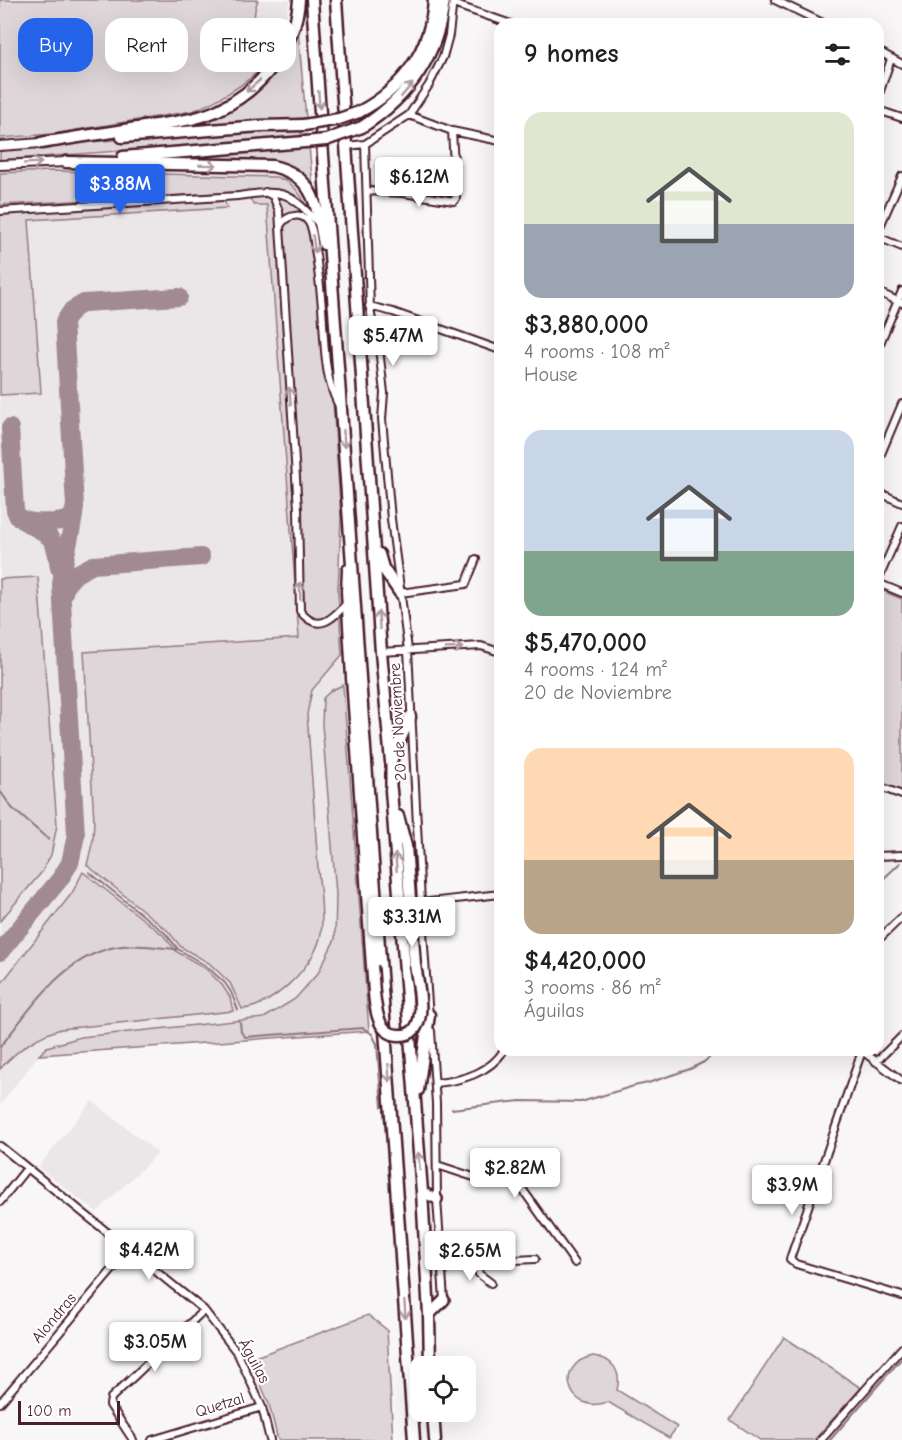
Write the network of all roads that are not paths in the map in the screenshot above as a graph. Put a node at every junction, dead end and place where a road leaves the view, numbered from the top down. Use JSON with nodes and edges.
{"nodes":[{"id":1,"x":299,"y":0,"type":"edge"},
{"id":2,"x":312,"y":0,"type":"edge"},
{"id":3,"x":338,"y":0,"type":"edge"},
{"id":4,"x":434,"y":0,"type":"edge"},
{"id":5,"x":775,"y":0,"type":"edge"},
{"id":6,"x":450,"y":1,"type":"edge"},
{"id":7,"x":495,"y":18,"type":"edge"},
{"id":8,"x":812,"y":18,"type":"edge"},
{"id":9,"x":884,"y":55,"type":"edge"},
{"id":10,"x":891,"y":59,"type":"junction"},
{"id":11,"x":902,"y":64,"type":"edge"},
{"id":12,"x":884,"y":79,"type":"edge"},
{"id":13,"x":884,"y":112,"type":"edge"},
{"id":14,"x":409,"y":115,"type":"junction"},
{"id":15,"x":902,"y":118,"type":"edge"},
{"id":16,"x":452,"y":131,"type":"junction"},
{"id":17,"x":494,"y":140,"type":"edge"},
{"id":18,"x":41,"y":143,"type":"junction"},
{"id":19,"x":365,"y":144,"type":"junction"},
{"id":20,"x":0,"y":146,"type":"edge"},
{"id":21,"x":347,"y":146,"type":"junction"},
{"id":22,"x":66,"y":162,"type":"junction"},
{"id":23,"x":0,"y":165,"type":"edge"},
{"id":24,"x":902,"y":176,"type":"edge"},
{"id":25,"x":367,"y":191,"type":"junction"},
{"id":26,"x":266,"y":192,"type":"junction"},
{"id":27,"x":0,"y":211,"type":"edge"},
{"id":28,"x":884,"y":217,"type":"edge"},
{"id":29,"x":320,"y":225,"type":"junction"},
{"id":30,"x":280,"y":226,"type":"junction"},
{"id":31,"x":884,"y":240,"type":"edge"},
{"id":32,"x":902,"y":247,"type":"edge"},
{"id":33,"x":902,"y":291,"type":"edge"},
{"id":34,"x":884,"y":295,"type":"edge"},
{"id":35,"x":333,"y":297,"type":"junction"},
{"id":36,"x":900,"y":302,"type":"edge"},
{"id":37,"x":369,"y":306,"type":"junction"},
{"id":38,"x":884,"y":335,"type":"edge"},
{"id":39,"x":494,"y":348,"type":"edge"},
{"id":40,"x":902,"y":404,"type":"edge"},
{"id":41,"x":342,"y":410,"type":"junction"},
{"id":42,"x":884,"y":447,"type":"edge"},
{"id":43,"x":884,"y":495,"type":"edge"},
{"id":44,"x":902,"y":503,"type":"edge"},
{"id":45,"x":350,"y":519,"type":"junction"},
{"id":46,"x":902,"y":526,"type":"edge"},
{"id":47,"x":373,"y":532,"type":"junction"},
{"id":48,"x":476,"y":559,"type":"dead end"},
{"id":49,"x":884,"y":568,"type":"edge"},
{"id":50,"x":884,"y":585,"type":"edge"},
{"id":51,"x":400,"y":593,"type":"junction"},
{"id":52,"x":902,"y":593,"type":"edge"},
{"id":53,"x":347,"y":603,"type":"junction"},
{"id":54,"x":408,"y":650,"type":"junction"},
{"id":55,"x":494,"y":650,"type":"edge"},
{"id":56,"x":381,"y":652,"type":"junction"},
{"id":57,"x":410,"y":717,"type":"junction"},
{"id":58,"x":391,"y":762,"type":"junction"},
{"id":59,"x":884,"y":788,"type":"edge"},
{"id":60,"x":391,"y":790,"type":"junction"},
{"id":61,"x":902,"y":795,"type":"edge"},
{"id":62,"x":902,"y":855,"type":"edge"},
{"id":63,"x":884,"y":856,"type":"edge"},
{"id":64,"x":494,"y":895,"type":"edge"},
{"id":65,"x":421,"y":903,"type":"junction"},
{"id":66,"x":902,"y":917,"type":"edge"},
{"id":67,"x":884,"y":934,"type":"edge"},
{"id":68,"x":429,"y":1015,"type":"junction"},
{"id":69,"x":902,"y":1036,"type":"edge"},
{"id":70,"x":884,"y":1054,"type":"edge"},
{"id":71,"x":501,"y":1056,"type":"edge"},
{"id":72,"x":860,"y":1056,"type":"edge"},
{"id":73,"x":869,"y":1056,"type":"edge"},
{"id":74,"x":882,"y":1056,"type":"edge"},
{"id":75,"x":876,"y":1062,"type":"junction"},
{"id":76,"x":902,"y":1081,"type":"edge"},
{"id":77,"x":435,"y":1083,"type":"junction"},
{"id":78,"x":414,"y":1112,"type":"junction"},
{"id":79,"x":0,"y":1146,"type":"edge"},
{"id":80,"x":437,"y":1165,"type":"junction"},
{"id":81,"x":27,"y":1168,"type":"junction"},
{"id":82,"x":422,"y":1192,"type":"junction"},
{"id":83,"x":437,"y":1199,"type":"junction"},
{"id":84,"x":0,"y":1202,"type":"edge"},
{"id":85,"x":425,"y":1241,"type":"junction"},
{"id":86,"x":129,"y":1250,"type":"junction"},
{"id":87,"x":441,"y":1258,"type":"junction"},
{"id":88,"x":535,"y":1259,"type":"dead end"},
{"id":89,"x":476,"y":1262,"type":"junction"},
{"id":90,"x":575,"y":1263,"type":"dead end"},
{"id":91,"x":491,"y":1283,"type":"dead end"},
{"id":92,"x":902,"y":1296,"type":"edge"},
{"id":93,"x":444,"y":1300,"type":"joint"},
{"id":94,"x":204,"y":1310,"type":"junction"},
{"id":95,"x":429,"y":1316,"type":"junction"},
{"id":96,"x":902,"y":1348,"type":"edge"},
{"id":97,"x":430,"y":1356,"type":"edge"},
{"id":98,"x":0,"y":1403,"type":"edge"},
{"id":99,"x":262,"y":1407,"type":"junction"},
{"id":100,"x":434,"y":1422,"type":"edge"},
{"id":101,"x":133,"y":1440,"type":"edge"},
{"id":102,"x":152,"y":1440,"type":"edge"},
{"id":103,"x":270,"y":1440,"type":"edge"},
{"id":104,"x":414,"y":1440,"type":"edge"},
{"id":105,"x":435,"y":1440,"type":"edge"},
{"id":106,"x":821,"y":1440,"type":"edge"}],
"edges":[{"from":1,"to":18,"type":"highway","one_way":true},
{"from":2,"to":35,"type":"highway","one_way":true},
{"from":3,"to":21,"type":"highway"},
{"from":4,"to":18,"type":"highway","bridge":true},
{"from":5,"to":8,"type":"street"},
{"from":6,"to":7,"type":"street"},
{"from":6,"to":14,"type":"street"},
{"from":22,"to":6,"type":"highway","one_way":true,"bridge":true},
{"from":9,"to":10,"type":"street"},
{"from":10,"to":11,"type":"street"},
{"from":10,"to":12,"type":"street"},
{"from":13,"to":15,"type":"street"},
{"from":14,"to":16,"type":"street"},
{"from":14,"to":19,"type":"street"},
{"from":16,"to":17,"type":"street"},
{"from":16,"to":25,"type":"street"},
{"from":18,"to":20,"type":"street"},
{"from":19,"to":21,"type":"street"},
{"from":19,"to":25,"type":"street","name":"20 de Noviembre"},
{"from":21,"to":47,"type":"highway"},
{"from":23,"to":22,"type":"street","one_way":true},
{"from":22,"to":29,"type":"highway","one_way":true},
{"from":24,"to":28,"type":"street"},
{"from":25,"to":37,"type":"street","name":"20 de Noviembre"},
{"from":26,"to":27,"type":"street"},
{"from":26,"to":29,"type":"street"},
{"from":26,"to":30,"type":"street"},
{"from":29,"to":35,"type":"highway"},
{"from":30,"to":41,"type":"street","one_way":true},
{"from":53,"to":30,"type":"street","one_way":true},
{"from":31,"to":32,"type":"street"},
{"from":33,"to":36,"type":"street"},
{"from":34,"to":36,"type":"street"},
{"from":35,"to":41,"type":"highway"},
{"from":36,"to":38,"type":"street"},
{"from":37,"to":39,"type":"street"},
{"from":37,"to":51,"type":"street","name":"20 de Noviembre"},
{"from":40,"to":42,"type":"street"},
{"from":41,"to":45,"type":"highway","one_way":true},
{"from":43,"to":44,"type":"street"},
{"from":45,"to":53,"type":"highway"},
{"from":45,"to":104,"type":"highway","one_way":true},
{"from":46,"to":49,"type":"street"},
{"from":47,"to":51,"type":"highway"},
{"from":56,"to":47,"type":"highway","one_way":true},
{"from":48,"to":51,"type":"street"},
{"from":50,"to":52,"type":"street"},
{"from":51,"to":54,"type":"street","name":"20 de Noviembre"},
{"from":53,"to":60,"type":"highway","bridge":true},
{"from":54,"to":55,"type":"street","one_way":true},
{"from":54,"to":56,"type":"street"},
{"from":54,"to":57,"type":"street","name":"20 de Noviembre"},
{"from":56,"to":58,"type":"highway"},
{"from":57,"to":58,"type":"highway"},
{"from":57,"to":65,"type":"street","name":"20 de Noviembre"},
{"from":58,"to":60,"type":"main road"},
{"from":59,"to":61,"type":"street"},
{"from":78,"to":60,"type":"highway","one_way":true},
{"from":62,"to":63,"type":"street"},
{"from":64,"to":65,"type":"street"},
{"from":65,"to":68,"type":"street","name":"20 de Noviembre"},
{"from":66,"to":67,"type":"street"},
{"from":68,"to":77,"type":"street","name":"20 de Noviembre"},
{"from":68,"to":78,"type":"highway"},
{"from":69,"to":70,"type":"street"},
{"from":71,"to":77,"type":"street"},
{"from":72,"to":92,"type":"street"},
{"from":73,"to":75,"type":"street"},
{"from":74,"to":75,"type":"street"},
{"from":75,"to":76,"type":"street"},
{"from":77,"to":80,"type":"street","name":"20 de Noviembre"},
{"from":82,"to":78,"type":"highway","one_way":true},
{"from":79,"to":81,"type":"street","name":"Águilas"},
{"from":80,"to":83,"type":"street","name":"20 de Noviembre"},
{"from":80,"to":90,"type":"street"},
{"from":81,"to":84,"type":"street"},
{"from":81,"to":86,"type":"street","name":"Águilas"},
{"from":82,"to":83,"type":"main road"},
{"from":82,"to":85,"type":"highway"},
{"from":83,"to":87,"type":"street","name":"20 de Noviembre"},
{"from":85,"to":87,"type":"main road"},
{"from":85,"to":95,"type":"highway"},
{"from":86,"to":94,"type":"street","name":"Águilas"},
{"from":86,"to":98,"type":"street","name":"Alondras"},
{"from":87,"to":89,"type":"street"},
{"from":87,"to":93,"type":"street","name":"20 de Noviembre"},
{"from":88,"to":89,"type":"street"},
{"from":89,"to":91,"type":"street"},
{"from":93,"to":95,"type":"main road"},
{"from":94,"to":99,"type":"street","name":"Águilas"},
{"from":94,"to":101,"type":"street"},
{"from":95,"to":97,"type":"highway"},
{"from":96,"to":106,"type":"street"},
{"from":99,"to":102,"type":"street","name":"Quetzal"},
{"from":99,"to":103,"type":"street","name":"Águilas"},
{"from":100,"to":105,"type":"highway"}]}
